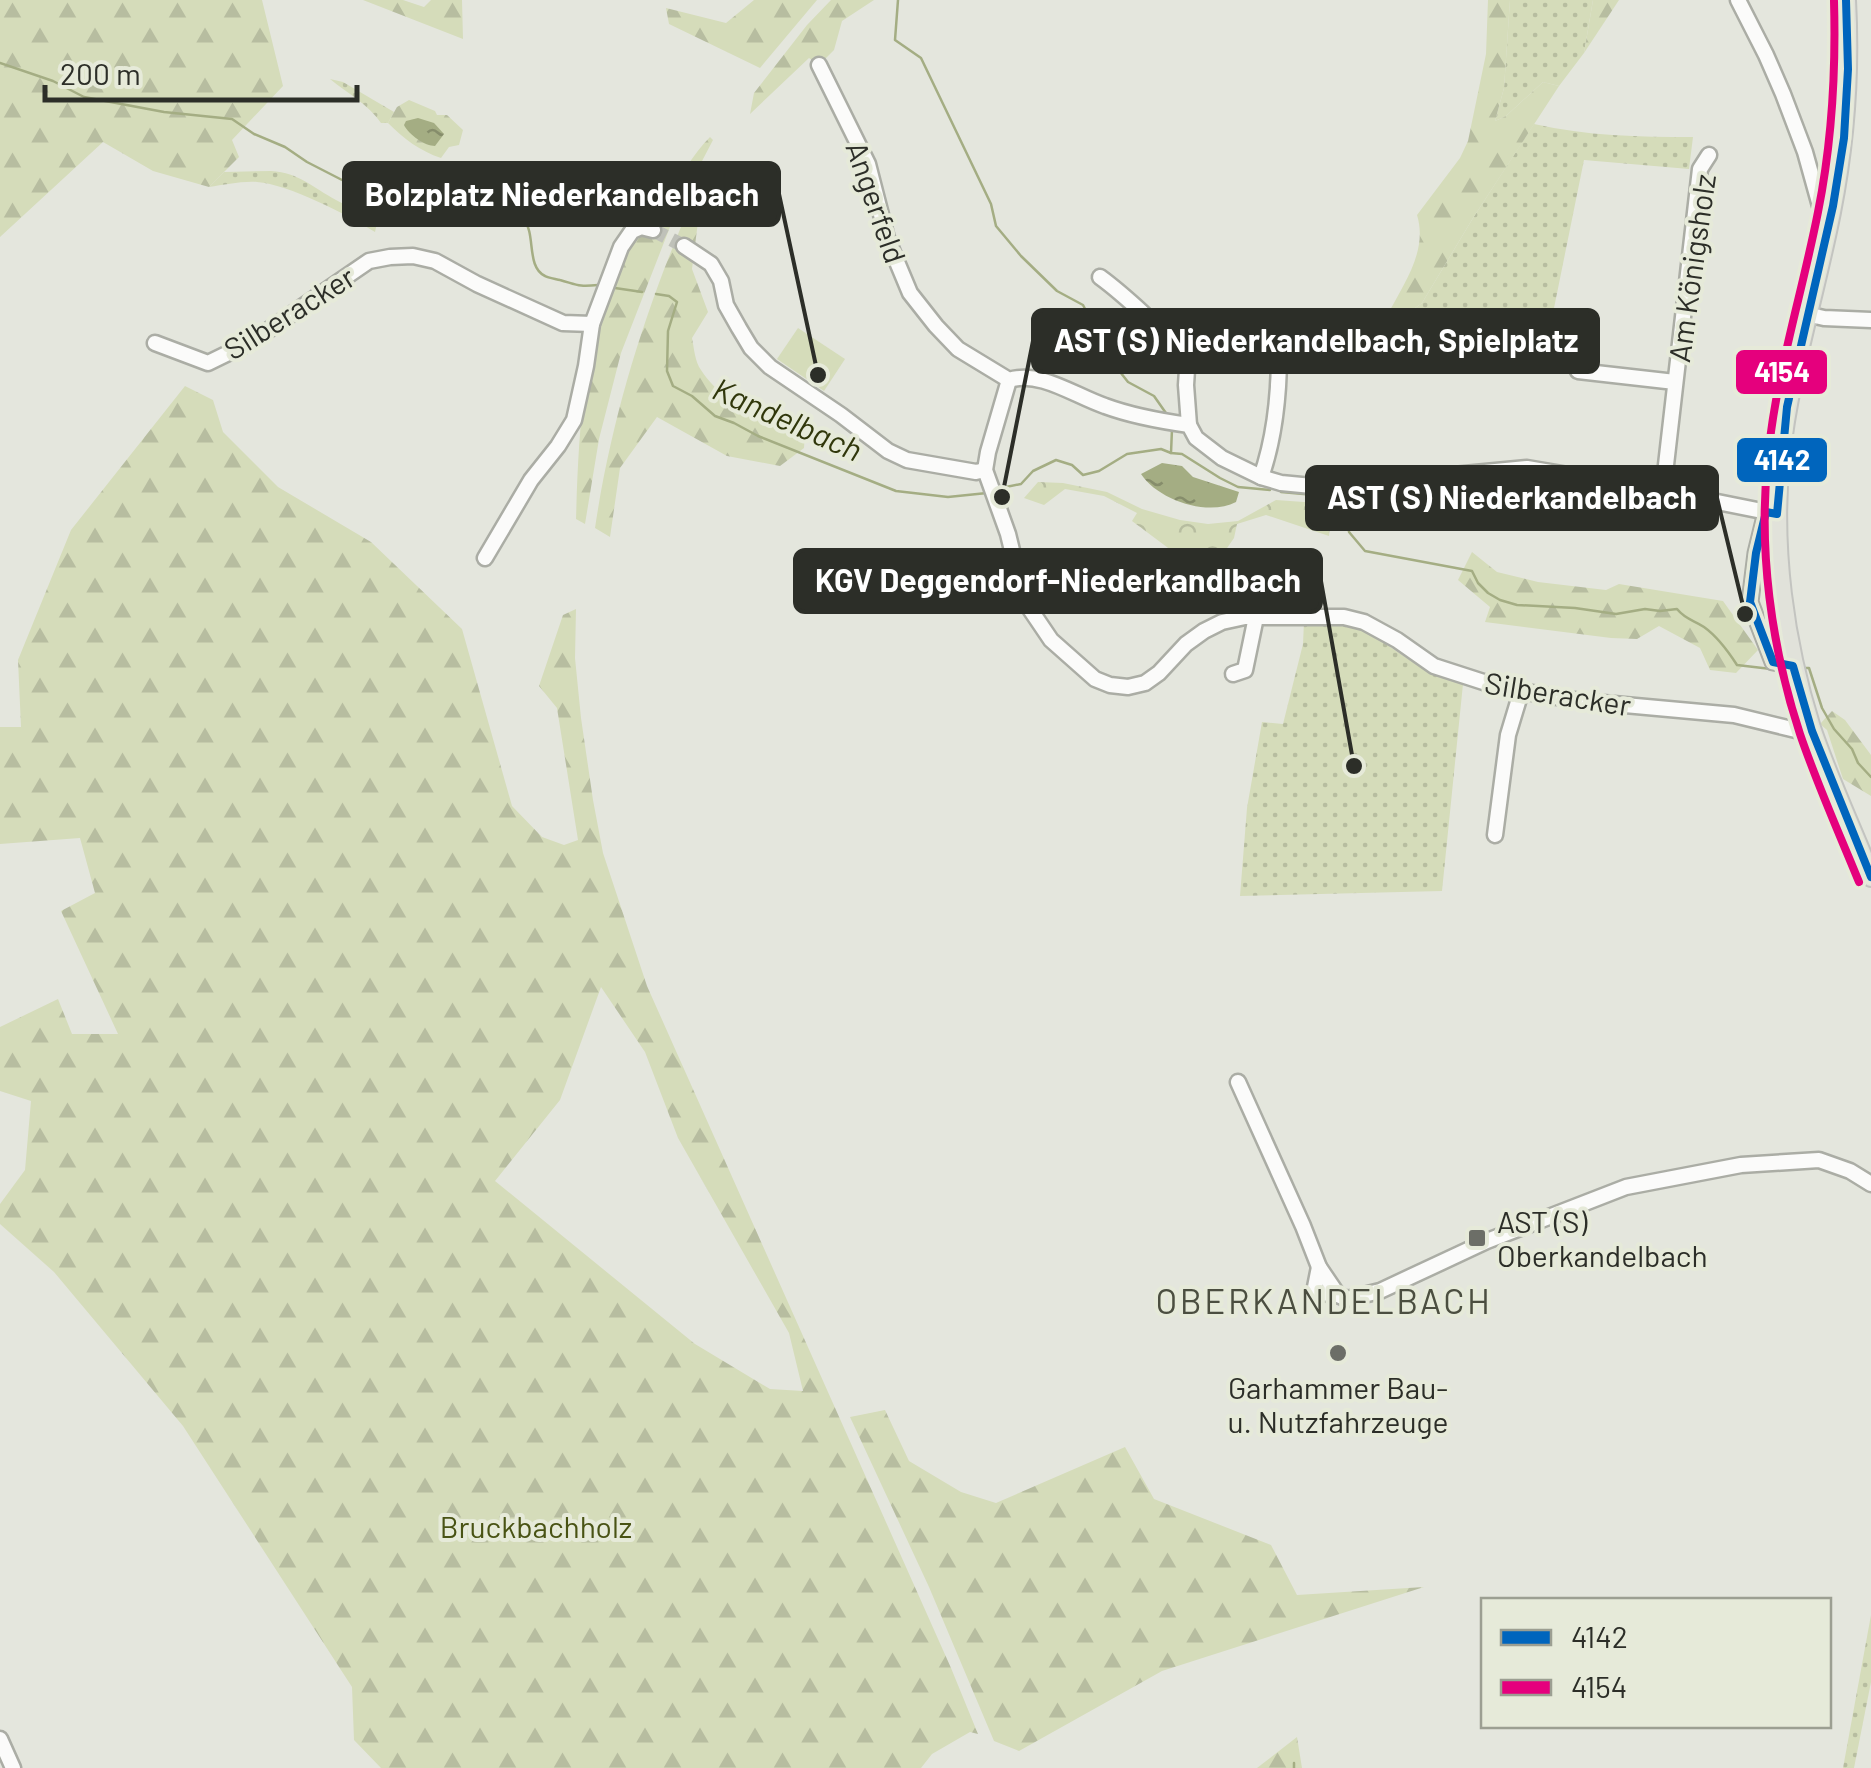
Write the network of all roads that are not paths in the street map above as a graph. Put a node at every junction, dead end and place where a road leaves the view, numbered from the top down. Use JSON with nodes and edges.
{"nodes":[{"id":1,"x":1738,"y":0,"type":"edge"},
{"id":2,"x":1846,"y":0,"type":"edge"},
{"id":3,"x":818,"y":66,"type":"dead end"},
{"id":4,"x":1709,"y":155,"type":"dead end"},
{"id":5,"x":1831,"y":215,"type":"junction"},
{"id":6,"x":653,"y":230,"type":"dead end"},
{"id":7,"x":684,"y":246,"type":"tunnel mouth"},
{"id":8,"x":1100,"y":277,"type":"dead end"},
{"id":9,"x":1806,"y":314,"type":"junction"},
{"id":10,"x":1871,"y":320,"type":"edge"},
{"id":11,"x":592,"y":324,"type":"junction"},
{"id":12,"x":155,"y":343,"type":"dead end"},
{"id":13,"x":1279,"y":354,"type":"dead end"},
{"id":14,"x":1578,"y":371,"type":"dead end"},
{"id":15,"x":1009,"y":380,"type":"junction"},
{"id":16,"x":1675,"y":382,"type":"junction"},
{"id":17,"x":1189,"y":425,"type":"junction"},
{"id":18,"x":986,"y":470,"type":"junction"},
{"id":19,"x":1261,"y":477,"type":"junction"},
{"id":20,"x":1663,"y":490,"type":"junction"},
{"id":21,"x":1772,"y":513,"type":"junction"},
{"id":22,"x":485,"y":558,"type":"dead end"},
{"id":23,"x":1086,"y":559,"type":"dead end"},
{"id":24,"x":1020,"y":583,"type":"junction"},
{"id":25,"x":1256,"y":617,"type":"junction"},
{"id":26,"x":1793,"y":666,"type":"junction"},
{"id":27,"x":1233,"y":674,"type":"dead end"},
{"id":28,"x":1521,"y":692,"type":"junction"},
{"id":29,"x":1812,"y":731,"type":"junction"},
{"id":30,"x":1496,"y":835,"type":"dead end"},
{"id":31,"x":1871,"y":876,"type":"edge"},
{"id":32,"x":1238,"y":1082,"type":"dead end"},
{"id":33,"x":1871,"y":1184,"type":"edge"},
{"id":34,"x":0,"y":1739,"type":"edge"},
{"id":35,"x":14,"y":1768,"type":"edge"}],
"edges":[{"from":1,"to":5,"type":"street"},
{"from":2,"to":5,"type":"main road"},
{"from":3,"to":15,"type":"street","name":"Angerfeld"},
{"from":4,"to":16,"type":"street","name":"Am Königsholz"},
{"from":5,"to":9,"type":"main road"},
{"from":6,"to":11,"type":"street"},
{"from":7,"to":18,"type":"street"},
{"from":8,"to":17,"type":"street"},
{"from":9,"to":10,"type":"street"},
{"from":9,"to":21,"type":"main road"},
{"from":11,"to":12,"type":"street","name":"Silberacker"},
{"from":11,"to":22,"type":"street"},
{"from":13,"to":19,"type":"street"},
{"from":14,"to":16,"type":"street","name":"Am Königsholz"},
{"from":15,"to":17,"type":"street","name":"Angerfeld"},
{"from":15,"to":18,"type":"street"},
{"from":16,"to":20,"type":"street","name":"Am Königsholz"},
{"from":17,"to":19,"type":"street"},
{"from":18,"to":24,"type":"street","name":"Silberacker"},
{"from":19,"to":20,"type":"street"},
{"from":20,"to":21,"type":"street"},
{"from":21,"to":26,"type":"main road"},
{"from":21,"to":26,"type":"street"},
{"from":23,"to":24,"type":"street"},
{"from":24,"to":25,"type":"street","name":"Silberacker"},
{"from":25,"to":27,"type":"street"},
{"from":25,"to":28,"type":"street","name":"Silberacker"},
{"from":26,"to":29,"type":"main road"},
{"from":28,"to":29,"type":"street","name":"Silberacker"},
{"from":28,"to":30,"type":"street"},
{"from":29,"to":31,"type":"main road"},
{"from":32,"to":33,"type":"street"},
{"from":34,"to":35,"type":"street"}]}
